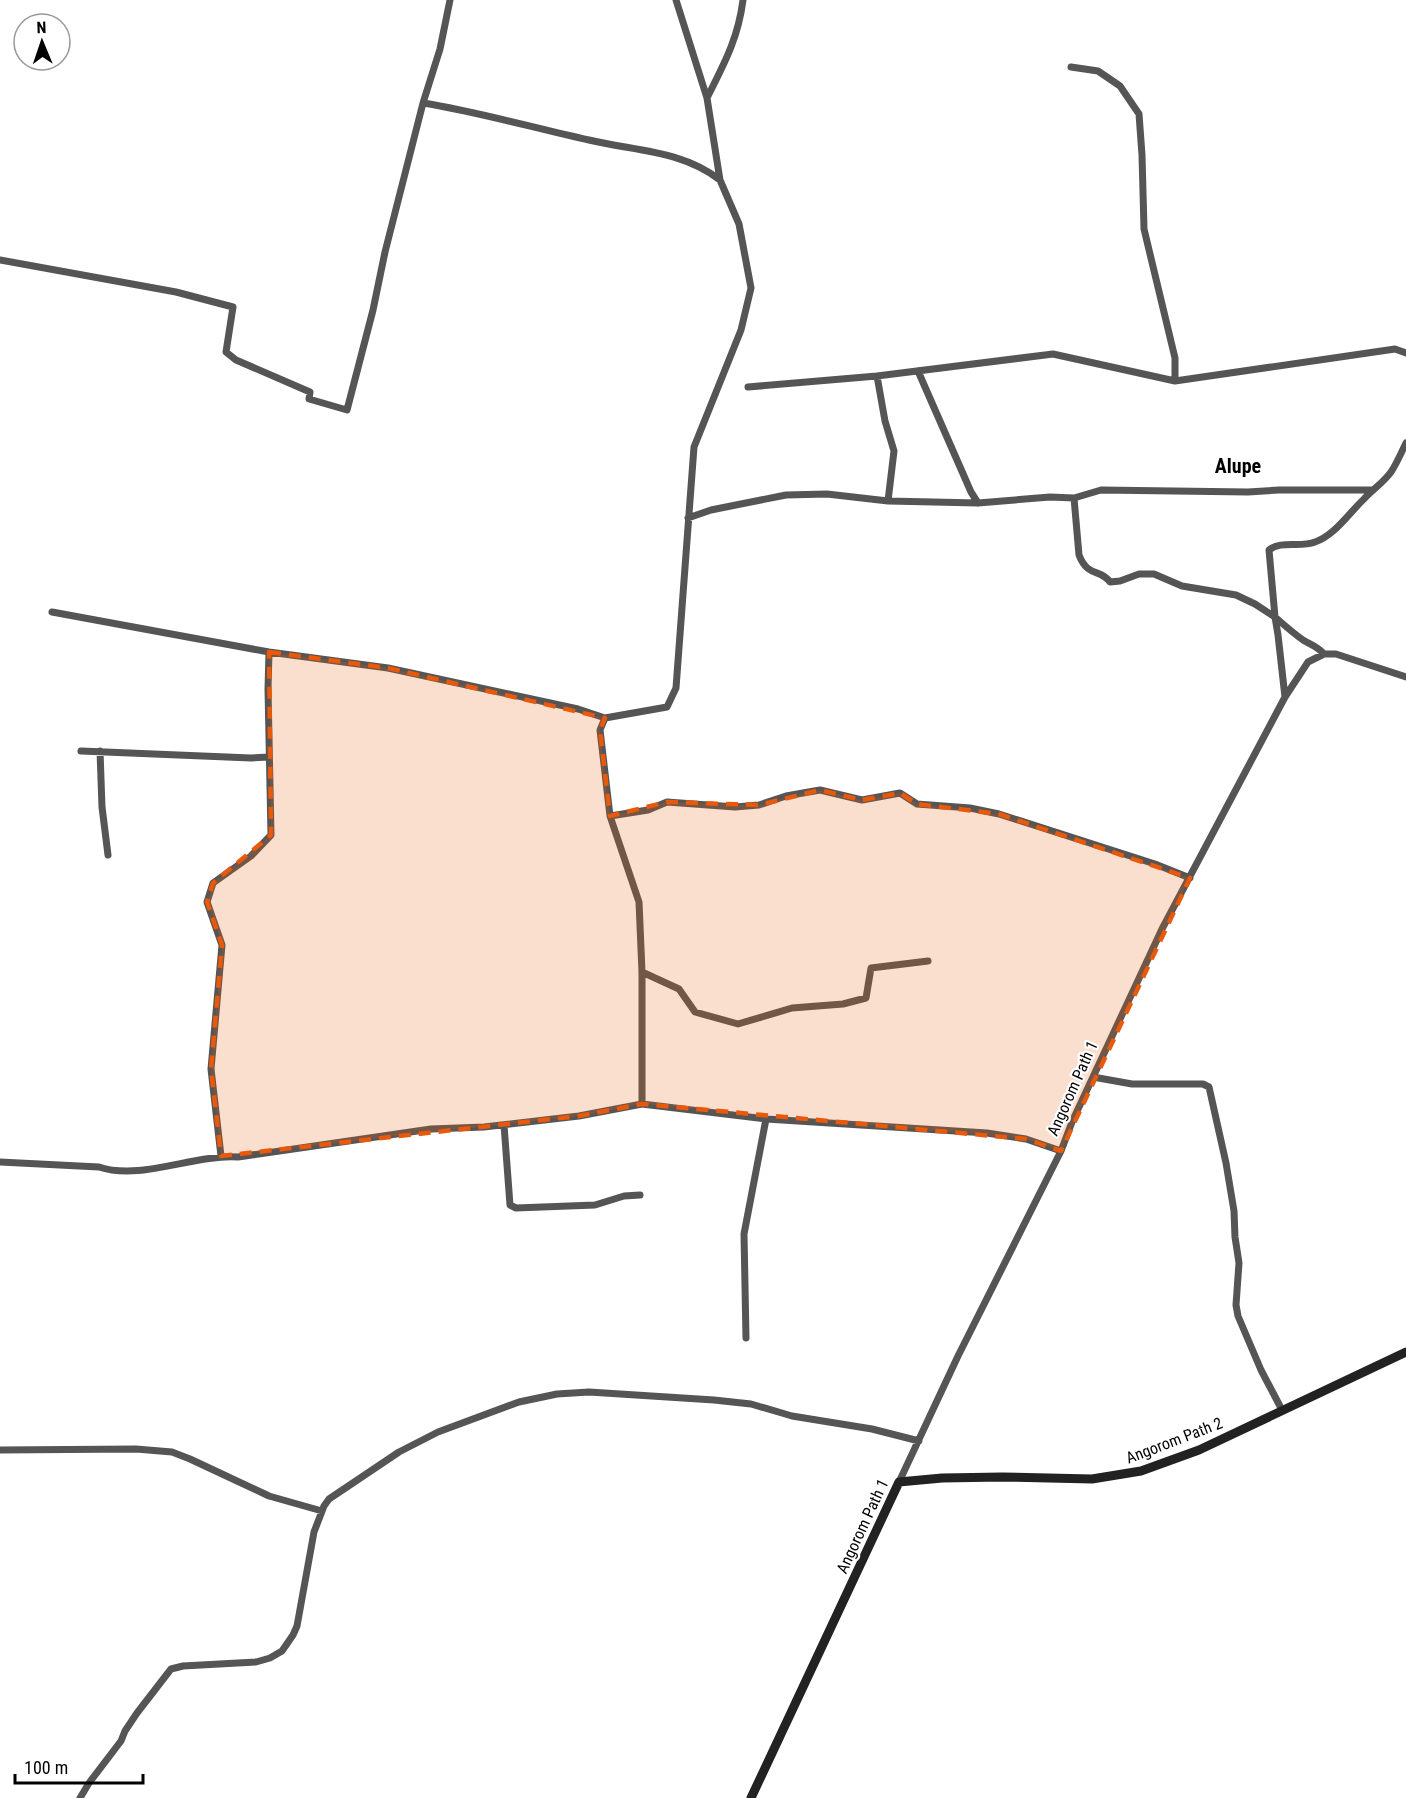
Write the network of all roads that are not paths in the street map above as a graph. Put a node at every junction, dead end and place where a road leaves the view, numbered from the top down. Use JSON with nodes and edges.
{"nodes":[{"id":1,"x":450,"y":0,"type":"edge"},
{"id":2,"x":676,"y":0,"type":"edge"},
{"id":3,"x":743,"y":0,"type":"edge"},
{"id":4,"x":1071,"y":67,"type":"dead end"},
{"id":5,"x":707,"y":98,"type":"junction"},
{"id":6,"x":423,"y":103,"type":"junction"},
{"id":7,"x":720,"y":180,"type":"junction"},
{"id":8,"x":0,"y":260,"type":"edge"},
{"id":9,"x":1406,"y":353,"type":"edge"},
{"id":10,"x":918,"y":371,"type":"junction"},
{"id":11,"x":877,"y":376,"type":"junction"},
{"id":12,"x":1175,"y":381,"type":"junction"},
{"id":13,"x":748,"y":387,"type":"dead end"},
{"id":14,"x":1406,"y":443,"type":"edge"},
{"id":15,"x":1374,"y":490,"type":"junction"},
{"id":16,"x":1074,"y":498,"type":"junction"},
{"id":17,"x":888,"y":501,"type":"junction"},
{"id":18,"x":978,"y":503,"type":"junction"},
{"id":19,"x":688,"y":518,"type":"junction"},
{"id":20,"x":52,"y":612,"type":"dead end"},
{"id":21,"x":1275,"y":617,"type":"junction"},
{"id":22,"x":269,"y":652,"type":"junction"},
{"id":23,"x":1324,"y":654,"type":"junction"},
{"id":24,"x":1406,"y":677,"type":"edge"},
{"id":25,"x":1285,"y":697,"type":"junction"},
{"id":26,"x":605,"y":717,"type":"junction"},
{"id":27,"x":81,"y":751,"type":"dead end"},
{"id":28,"x":100,"y":752,"type":"junction"},
{"id":29,"x":269,"y":757,"type":"junction"},
{"id":30,"x":610,"y":816,"type":"junction"},
{"id":31,"x":108,"y":855,"type":"dead end"},
{"id":32,"x":1190,"y":878,"type":"junction"},
{"id":33,"x":928,"y":961,"type":"dead end"},
{"id":34,"x":642,"y":972,"type":"junction"},
{"id":35,"x":1094,"y":1077,"type":"junction"},
{"id":36,"x":642,"y":1104,"type":"junction"},
{"id":37,"x":766,"y":1119,"type":"junction"},
{"id":38,"x":504,"y":1125,"type":"junction"},
{"id":39,"x":1061,"y":1150,"type":"junction"},
{"id":40,"x":222,"y":1156,"type":"junction"},
{"id":41,"x":0,"y":1162,"type":"edge"},
{"id":42,"x":640,"y":1195,"type":"dead end"},
{"id":43,"x":746,"y":1338,"type":"dead end"},
{"id":44,"x":1406,"y":1352,"type":"edge"},
{"id":45,"x":1282,"y":1410,"type":"junction"},
{"id":46,"x":919,"y":1441,"type":"junction"},
{"id":47,"x":0,"y":1449,"type":"edge"},
{"id":48,"x":899,"y":1482,"type":"junction"},
{"id":49,"x":322,"y":1511,"type":"junction"},
{"id":50,"x":80,"y":1798,"type":"edge"},
{"id":51,"x":752,"y":1798,"type":"edge"}],
"edges":[{"from":1,"to":6,"type":"street"},
{"from":2,"to":5,"type":"street"},
{"from":3,"to":5,"type":"street"},
{"from":4,"to":12,"type":"street"},
{"from":5,"to":7,"type":"street"},
{"from":6,"to":7,"type":"street"},
{"from":6,"to":8,"type":"street"},
{"from":7,"to":19,"type":"street"},
{"from":9,"to":12,"type":"street"},
{"from":10,"to":11,"type":"street"},
{"from":10,"to":12,"type":"street"},
{"from":10,"to":18,"type":"street"},
{"from":11,"to":13,"type":"street"},
{"from":11,"to":17,"type":"street"},
{"from":14,"to":15,"type":"street"},
{"from":15,"to":16,"type":"street"},
{"from":15,"to":21,"type":"street"},
{"from":16,"to":18,"type":"street"},
{"from":16,"to":21,"type":"street"},
{"from":17,"to":18,"type":"street"},
{"from":17,"to":19,"type":"street"},
{"from":19,"to":26,"type":"street"},
{"from":20,"to":22,"type":"street"},
{"from":21,"to":23,"type":"street"},
{"from":21,"to":25,"type":"street"},
{"from":22,"to":26,"type":"street"},
{"from":22,"to":29,"type":"street"},
{"from":23,"to":24,"type":"street"},
{"from":23,"to":25,"type":"street","name":"Angorom Path 1"},
{"from":25,"to":32,"type":"street","name":"Angorom Path 1"},
{"from":26,"to":30,"type":"street"},
{"from":27,"to":28,"type":"street"},
{"from":28,"to":29,"type":"street"},
{"from":28,"to":31,"type":"street"},
{"from":29,"to":40,"type":"street"},
{"from":30,"to":32,"type":"street"},
{"from":30,"to":34,"type":"street"},
{"from":32,"to":35,"type":"street","name":"Angorom Path 1"},
{"from":33,"to":34,"type":"street"},
{"from":34,"to":36,"type":"street"},
{"from":35,"to":39,"type":"street","name":"Angorom Path 1"},
{"from":35,"to":45,"type":"street"},
{"from":36,"to":37,"type":"street"},
{"from":36,"to":38,"type":"street"},
{"from":37,"to":39,"type":"street"},
{"from":37,"to":43,"type":"street"},
{"from":38,"to":40,"type":"street"},
{"from":38,"to":42,"type":"street"},
{"from":39,"to":46,"type":"street","name":"Angorom Path 1"},
{"from":40,"to":41,"type":"street"},
{"from":44,"to":45,"type":"street","name":"Angorom Path 2"},
{"from":45,"to":48,"type":"street","name":"Angorom Path 2"},
{"from":46,"to":48,"type":"street","name":"Angorom Path 1"},
{"from":46,"to":49,"type":"street"},
{"from":47,"to":49,"type":"street"},
{"from":48,"to":51,"type":"street","name":"Angorom Path 1"},
{"from":49,"to":50,"type":"street"}]}
